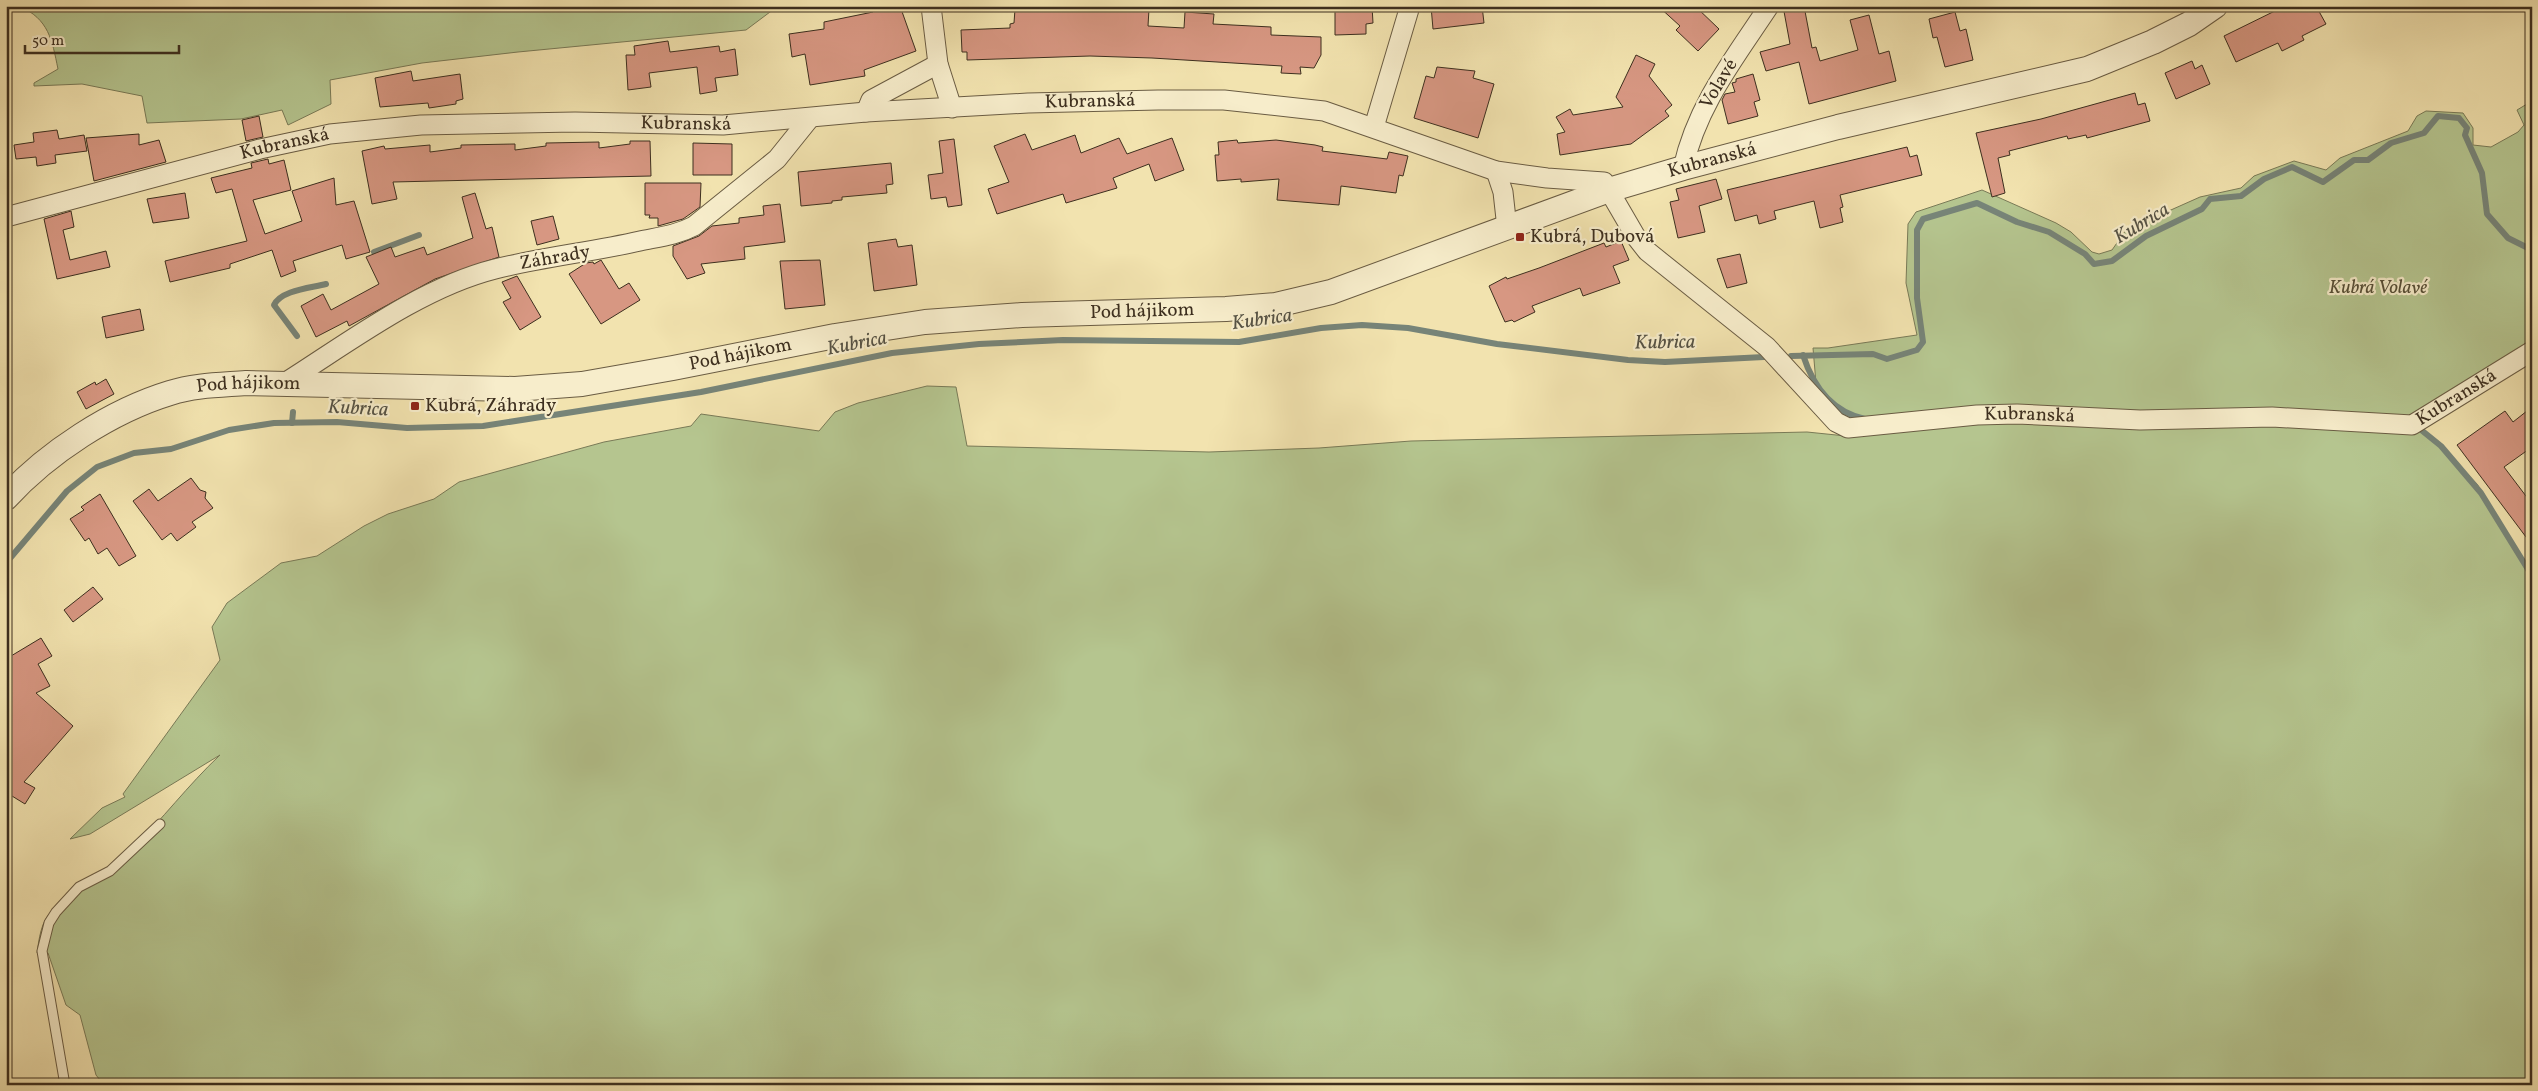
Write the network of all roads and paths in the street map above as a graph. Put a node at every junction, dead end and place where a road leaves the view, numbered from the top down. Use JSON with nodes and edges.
{"nodes":[{"id":1,"x":932,"y":6,"type":"edge"},
{"id":2,"x":1410,"y":6,"type":"edge"},
{"id":3,"x":1769,"y":6,"type":"edge"},
{"id":4,"x":2214,"y":6,"type":"edge"},
{"id":5,"x":938,"y":64,"type":"junction"},
{"id":6,"x":952,"y":108,"type":"junction"},
{"id":7,"x":866,"y":112,"type":"junction"},
{"id":8,"x":810,"y":118,"type":"junction"},
{"id":9,"x":1374,"y":127,"type":"junction"},
{"id":10,"x":1683,"y":168,"type":"junction"},
{"id":11,"x":1496,"y":171,"type":"junction"},
{"id":12,"x":1609,"y":190,"type":"junction"},
{"id":13,"x":6,"y":217,"type":"edge"},
{"id":14,"x":1507,"y":228,"type":"junction"},
{"id":15,"x":2532,"y":351,"type":"edge"},
{"id":16,"x":283,"y":384,"type":"junction"},
{"id":17,"x":6,"y":498,"type":"edge"},
{"id":18,"x":160,"y":824,"type":"dead end"},
{"id":19,"x":66,"y":1085,"type":"edge"}],
"edges":[{"from":1,"to":5,"type":"street"},
{"from":2,"to":9,"type":"street"},
{"from":3,"to":10,"type":"street","name":"Volavé"},
{"from":4,"to":10,"type":"street","name":"Kubranská"},
{"from":5,"to":6,"type":"street"},
{"from":5,"to":7,"type":"street"},
{"from":6,"to":7,"type":"street","name":"Kubranská"},
{"from":6,"to":9,"type":"street","name":"Kubranská"},
{"from":7,"to":8,"type":"street","name":"Kubranská"},
{"from":8,"to":13,"type":"street","name":"Kubranská"},
{"from":8,"to":16,"type":"street","name":"Záhrady"},
{"from":9,"to":11,"type":"street","name":"Kubranská"},
{"from":10,"to":12,"type":"street","name":"Kubranská"},
{"from":11,"to":12,"type":"street","name":"Kubranská"},
{"from":11,"to":14,"type":"street"},
{"from":12,"to":14,"type":"street","name":"Pod hájikom"},
{"from":12,"to":15,"type":"street","name":"Kubranská"},
{"from":14,"to":16,"type":"street","name":"Pod hájikom"},
{"from":16,"to":17,"type":"street","name":"Pod hájikom"},
{"from":18,"to":19,"type":"lane"}]}
